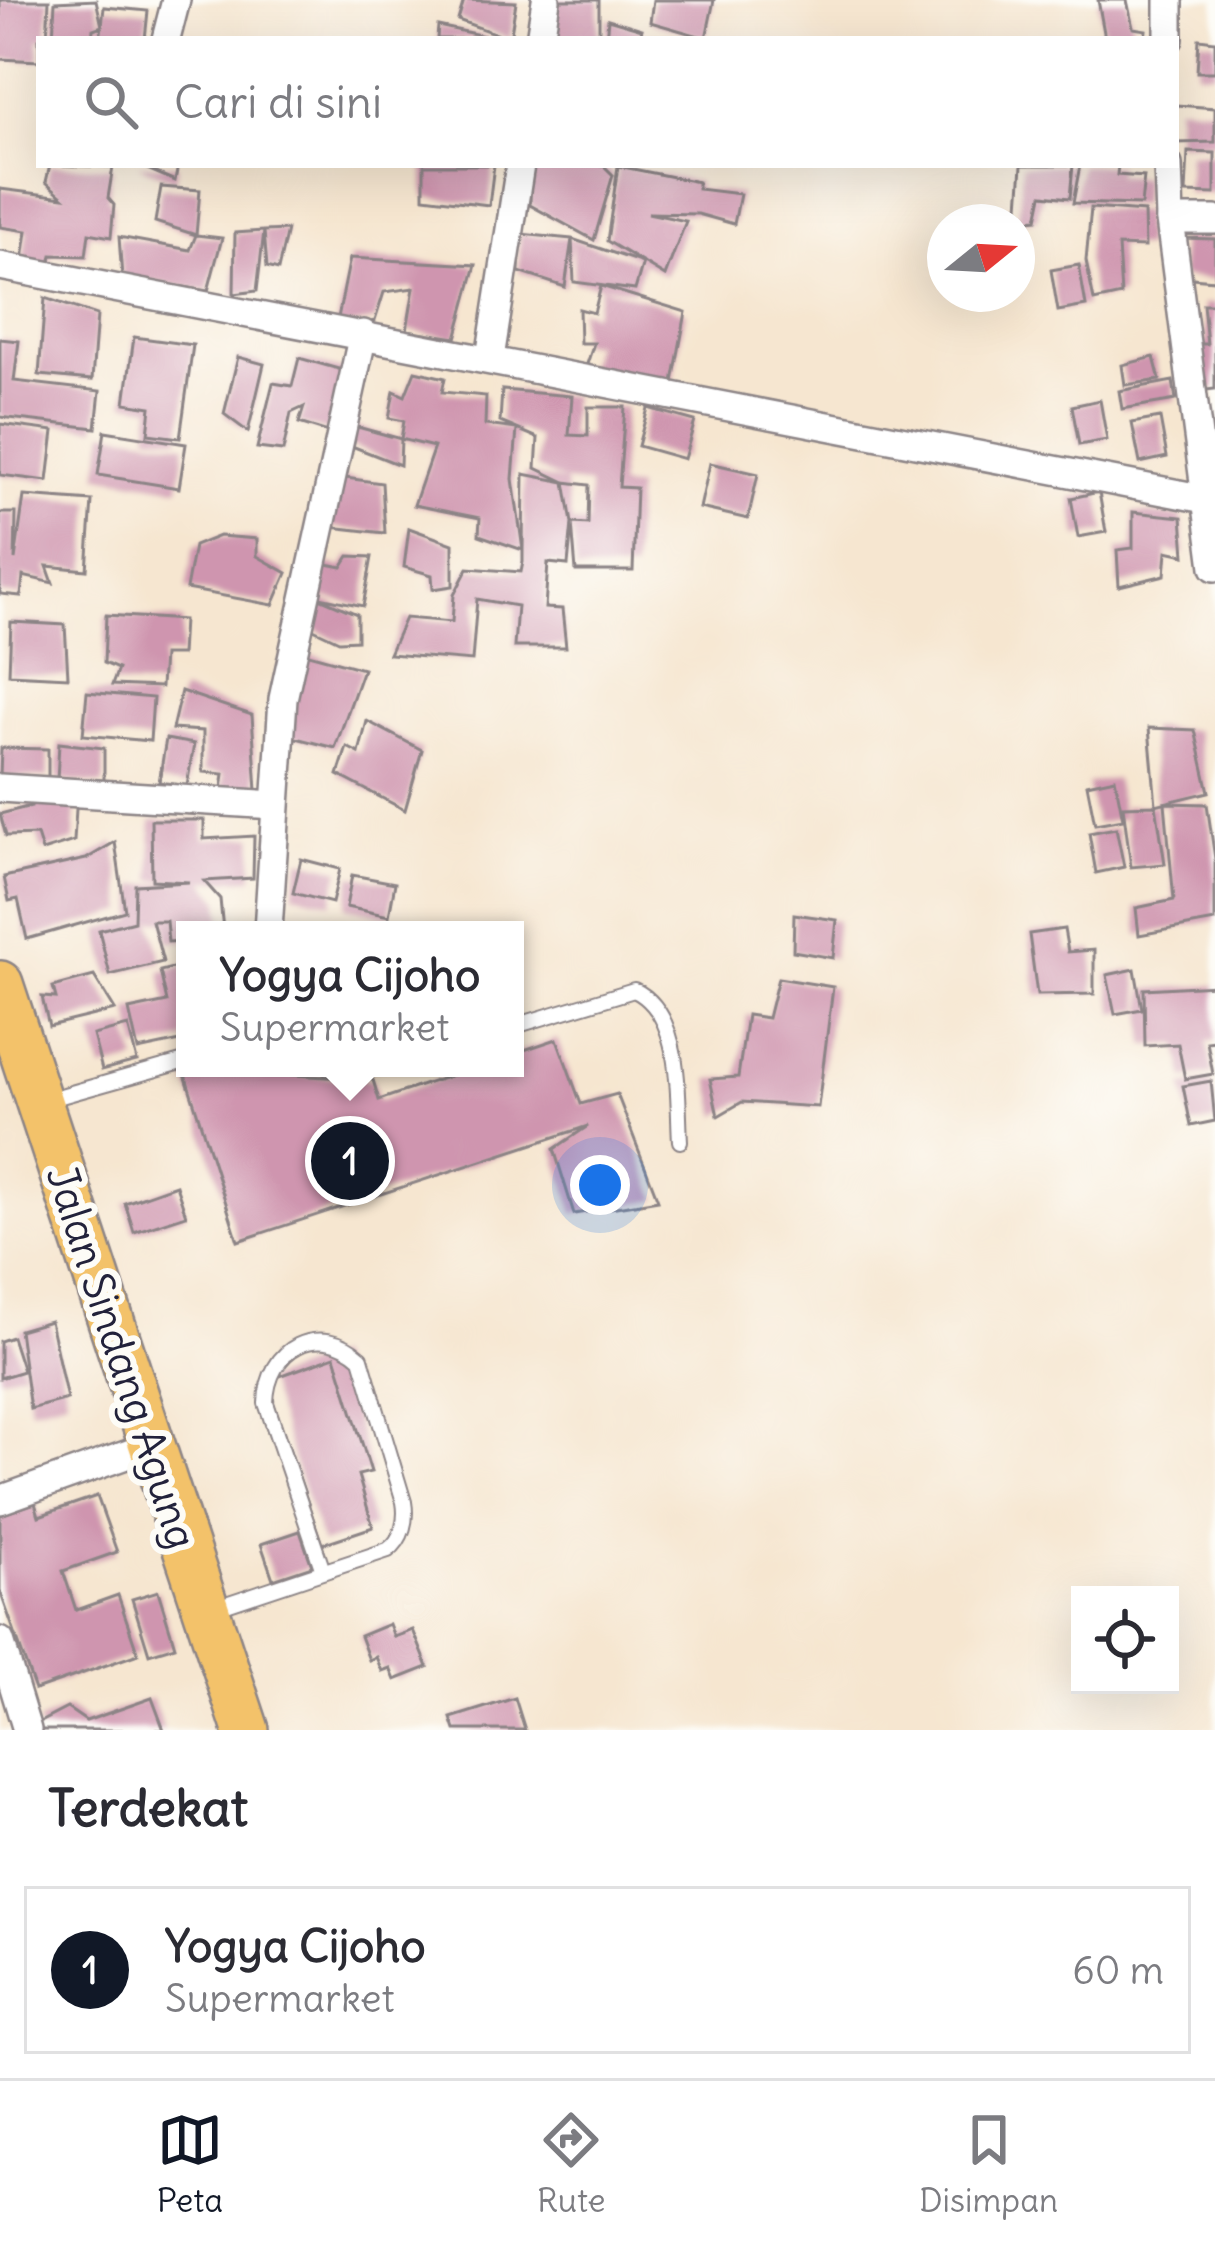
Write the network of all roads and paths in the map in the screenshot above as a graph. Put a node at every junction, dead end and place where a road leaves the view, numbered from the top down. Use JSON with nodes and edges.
{"nodes":[{"id":1,"x":176,"y":0,"type":"edge"},
{"id":2,"x":546,"y":0,"type":"edge"},
{"id":3,"x":1169,"y":0,"type":"edge"},
{"id":4,"x":167,"y":36,"type":"edge"},
{"id":5,"x":540,"y":36,"type":"edge"},
{"id":6,"x":1168,"y":36,"type":"edge"},
{"id":7,"x":520,"y":168,"type":"edge"},
{"id":8,"x":1168,"y":168,"type":"edge"},
{"id":9,"x":1170,"y":220,"type":"junction"},
{"id":10,"x":1215,"y":220,"type":"edge"},
{"id":11,"x":0,"y":266,"type":"edge"},
{"id":12,"x":363,"y":334,"type":"junction"},
{"id":13,"x":490,"y":358,"type":"junction"},
{"id":14,"x":1205,"y":499,"type":"junction"},
{"id":15,"x":1215,"y":567,"type":"edge"},
{"id":16,"x":0,"y":788,"type":"edge"},
{"id":17,"x":275,"y":805,"type":"junction"},
{"id":18,"x":269,"y":921,"type":"edge"},
{"id":19,"x":0,"y":984,"type":"edge"},
{"id":20,"x":524,"y":1023,"type":"edge"},
{"id":21,"x":176,"y":1064,"type":"edge"},
{"id":22,"x":38,"y":1103,"type":"junction"},
{"id":23,"x":680,"y":1141,"type":"dead end"},
{"id":24,"x":151,"y":1446,"type":"junction"},
{"id":25,"x":0,"y":1500,"type":"edge"},
{"id":26,"x":323,"y":1571,"type":"junction"},
{"id":27,"x":206,"y":1611,"type":"junction"},
{"id":28,"x":0,"y":1641,"type":"edge"},
{"id":29,"x":27,"y":1730,"type":"edge"},
{"id":30,"x":246,"y":1730,"type":"edge"}],
"edges":[{"from":1,"to":4,"type":"street"},
{"from":2,"to":5,"type":"street"},
{"from":3,"to":6,"type":"street"},
{"from":7,"to":13,"type":"street"},
{"from":8,"to":9,"type":"street"},
{"from":9,"to":10,"type":"street"},
{"from":9,"to":14,"type":"street"},
{"from":11,"to":12,"type":"street"},
{"from":12,"to":13,"type":"street"},
{"from":12,"to":17,"type":"street"},
{"from":13,"to":14,"type":"street"},
{"from":14,"to":15,"type":"street"},
{"from":16,"to":17,"type":"street"},
{"from":17,"to":18,"type":"street"},
{"from":19,"to":22,"type":"main road","name":"Jalan Sindang Agung"},
{"from":20,"to":23,"type":"lane"},
{"from":21,"to":22,"type":"lane"},
{"from":22,"to":24,"type":"main road","name":"Jalan Sindang Agung"},
{"from":24,"to":25,"type":"street"},
{"from":24,"to":27,"type":"main road","name":"Jalan Sindang Agung"},
{"from":26,"to":26,"type":"lane"},
{"from":26,"to":27,"type":"lane"},
{"from":27,"to":30,"type":"main road","name":"Jalan Sindang Agung"},
{"from":28,"to":29,"type":"street"}]}
